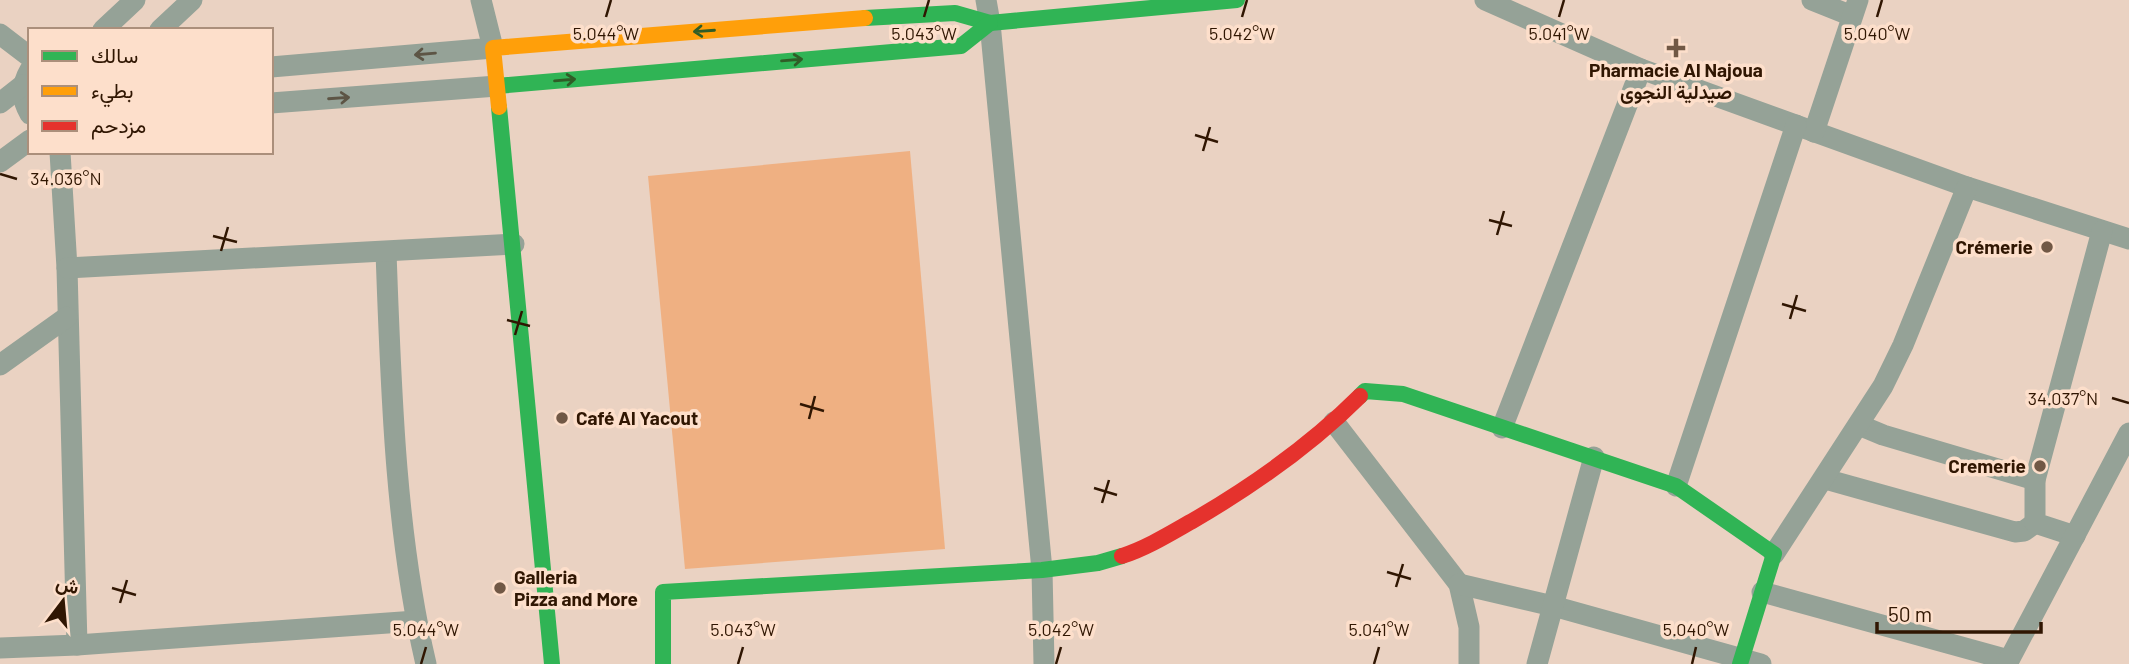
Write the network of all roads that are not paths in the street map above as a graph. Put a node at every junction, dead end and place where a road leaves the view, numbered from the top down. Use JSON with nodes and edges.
{"nodes":[{"id":1,"x":135,"y":0,"type":"edge"},
{"id":2,"x":192,"y":0,"type":"edge"},
{"id":3,"x":481,"y":0,"type":"edge"},
{"id":4,"x":985,"y":0,"type":"edge"},
{"id":5,"x":1237,"y":0,"type":"edge"},
{"id":6,"x":1485,"y":0,"type":"edge"},
{"id":7,"x":1812,"y":0,"type":"edge"},
{"id":8,"x":1855,"y":8,"type":"edge"},
{"id":9,"x":990,"y":23,"type":"junction"},
{"id":10,"x":105,"y":28,"type":"edge"},
{"id":11,"x":162,"y":28,"type":"edge"},
{"id":12,"x":0,"y":34,"type":"edge"},
{"id":13,"x":493,"y":48,"type":"junction"},
{"id":14,"x":28,"y":55,"type":"edge"},
{"id":15,"x":273,"y":67,"type":"edge"},
{"id":16,"x":1641,"y":69,"type":"junction"},
{"id":17,"x":26,"y":78,"type":"edge"},
{"id":18,"x":497,"y":86,"type":"junction"},
{"id":19,"x":0,"y":103,"type":"edge"},
{"id":20,"x":273,"y":103,"type":"edge"},
{"id":21,"x":28,"y":109,"type":"edge"},
{"id":22,"x":1805,"y":128,"type":"junction"},
{"id":23,"x":28,"y":141,"type":"edge"},
{"id":24,"x":60,"y":154,"type":"edge"},
{"id":25,"x":0,"y":162,"type":"edge"},
{"id":26,"x":1967,"y":187,"type":"junction"},
{"id":27,"x":2102,"y":231,"type":"junction"},
{"id":28,"x":2129,"y":239,"type":"edge"},
{"id":29,"x":513,"y":244,"type":"junction"},
{"id":30,"x":386,"y":252,"type":"junction"},
{"id":31,"x":67,"y":268,"type":"junction"},
{"id":32,"x":66,"y":317,"type":"junction"},
{"id":33,"x":0,"y":365,"type":"edge"},
{"id":34,"x":1334,"y":422,"type":"junction"},
{"id":35,"x":1859,"y":425,"type":"junction"},
{"id":36,"x":1502,"y":428,"type":"junction"},
{"id":37,"x":2129,"y":433,"type":"edge"},
{"id":38,"x":1594,"y":457,"type":"junction"},
{"id":39,"x":1825,"y":479,"type":"junction"},
{"id":40,"x":2035,"y":480,"type":"junction"},
{"id":41,"x":1676,"y":486,"type":"junction"},
{"id":42,"x":2035,"y":523,"type":"junction"},
{"id":43,"x":2075,"y":536,"type":"junction"},
{"id":44,"x":1774,"y":554,"type":"junction"},
{"id":45,"x":1042,"y":570,"type":"junction"},
{"id":46,"x":1460,"y":584,"type":"junction"},
{"id":47,"x":1762,"y":592,"type":"junction"},
{"id":48,"x":1553,"y":606,"type":"junction"},
{"id":49,"x":416,"y":621,"type":"junction"},
{"id":50,"x":77,"y":645,"type":"junction"},
{"id":51,"x":0,"y":648,"type":"edge"},
{"id":52,"x":1748,"y":662,"type":"edge"},
{"id":53,"x":2008,"y":662,"type":"edge"},
{"id":54,"x":426,"y":664,"type":"edge"},
{"id":55,"x":552,"y":664,"type":"edge"},
{"id":56,"x":663,"y":664,"type":"edge"},
{"id":57,"x":1044,"y":664,"type":"edge"},
{"id":58,"x":1469,"y":664,"type":"edge"},
{"id":59,"x":1537,"y":664,"type":"edge"}],
"edges":[{"from":1,"to":10,"type":"street"},
{"from":2,"to":11,"type":"street"},
{"from":3,"to":13,"type":"street"},
{"from":4,"to":9,"type":"street"},
{"from":5,"to":9,"type":"street"},
{"from":6,"to":16,"type":"street"},
{"from":7,"to":8,"type":"street"},
{"from":8,"to":22,"type":"street"},
{"from":9,"to":13,"type":"street","one_way":true},
{"from":18,"to":9,"type":"street","one_way":true},
{"from":9,"to":45,"type":"street"},
{"from":12,"to":14,"type":"street"},
{"from":13,"to":15,"type":"street","one_way":true},
{"from":13,"to":18,"type":"street"},
{"from":16,"to":22,"type":"street"},
{"from":16,"to":36,"type":"street"},
{"from":17,"to":19,"type":"street"},
{"from":17,"to":21,"type":"street"},
{"from":20,"to":18,"type":"street","one_way":true},
{"from":18,"to":29,"type":"street"},
{"from":22,"to":26,"type":"street"},
{"from":22,"to":41,"type":"street"},
{"from":23,"to":25,"type":"street"},
{"from":24,"to":31,"type":"street"},
{"from":26,"to":27,"type":"street"},
{"from":26,"to":35,"type":"street"},
{"from":27,"to":28,"type":"street"},
{"from":27,"to":40,"type":"street"},
{"from":29,"to":30,"type":"street"},
{"from":29,"to":55,"type":"street"},
{"from":30,"to":31,"type":"street"},
{"from":30,"to":49,"type":"street"},
{"from":31,"to":32,"type":"street"},
{"from":32,"to":33,"type":"street"},
{"from":32,"to":50,"type":"street"},
{"from":34,"to":36,"type":"street"},
{"from":34,"to":45,"type":"street"},
{"from":34,"to":46,"type":"street"},
{"from":35,"to":39,"type":"street"},
{"from":35,"to":40,"type":"street"},
{"from":36,"to":38,"type":"street"},
{"from":37,"to":43,"type":"street"},
{"from":38,"to":41,"type":"street"},
{"from":38,"to":48,"type":"street"},
{"from":39,"to":42,"type":"street"},
{"from":39,"to":44,"type":"street"},
{"from":40,"to":42,"type":"street"},
{"from":41,"to":44,"type":"street"},
{"from":42,"to":43,"type":"street"},
{"from":43,"to":53,"type":"street"},
{"from":44,"to":47,"type":"street"},
{"from":45,"to":56,"type":"street"},
{"from":45,"to":57,"type":"street"},
{"from":46,"to":48,"type":"street"},
{"from":46,"to":58,"type":"street"},
{"from":47,"to":52,"type":"street"},
{"from":47,"to":53,"type":"street"},
{"from":48,"to":52,"type":"street"},
{"from":48,"to":59,"type":"street"},
{"from":49,"to":50,"type":"street"},
{"from":49,"to":54,"type":"street"},
{"from":50,"to":51,"type":"street"}]}
